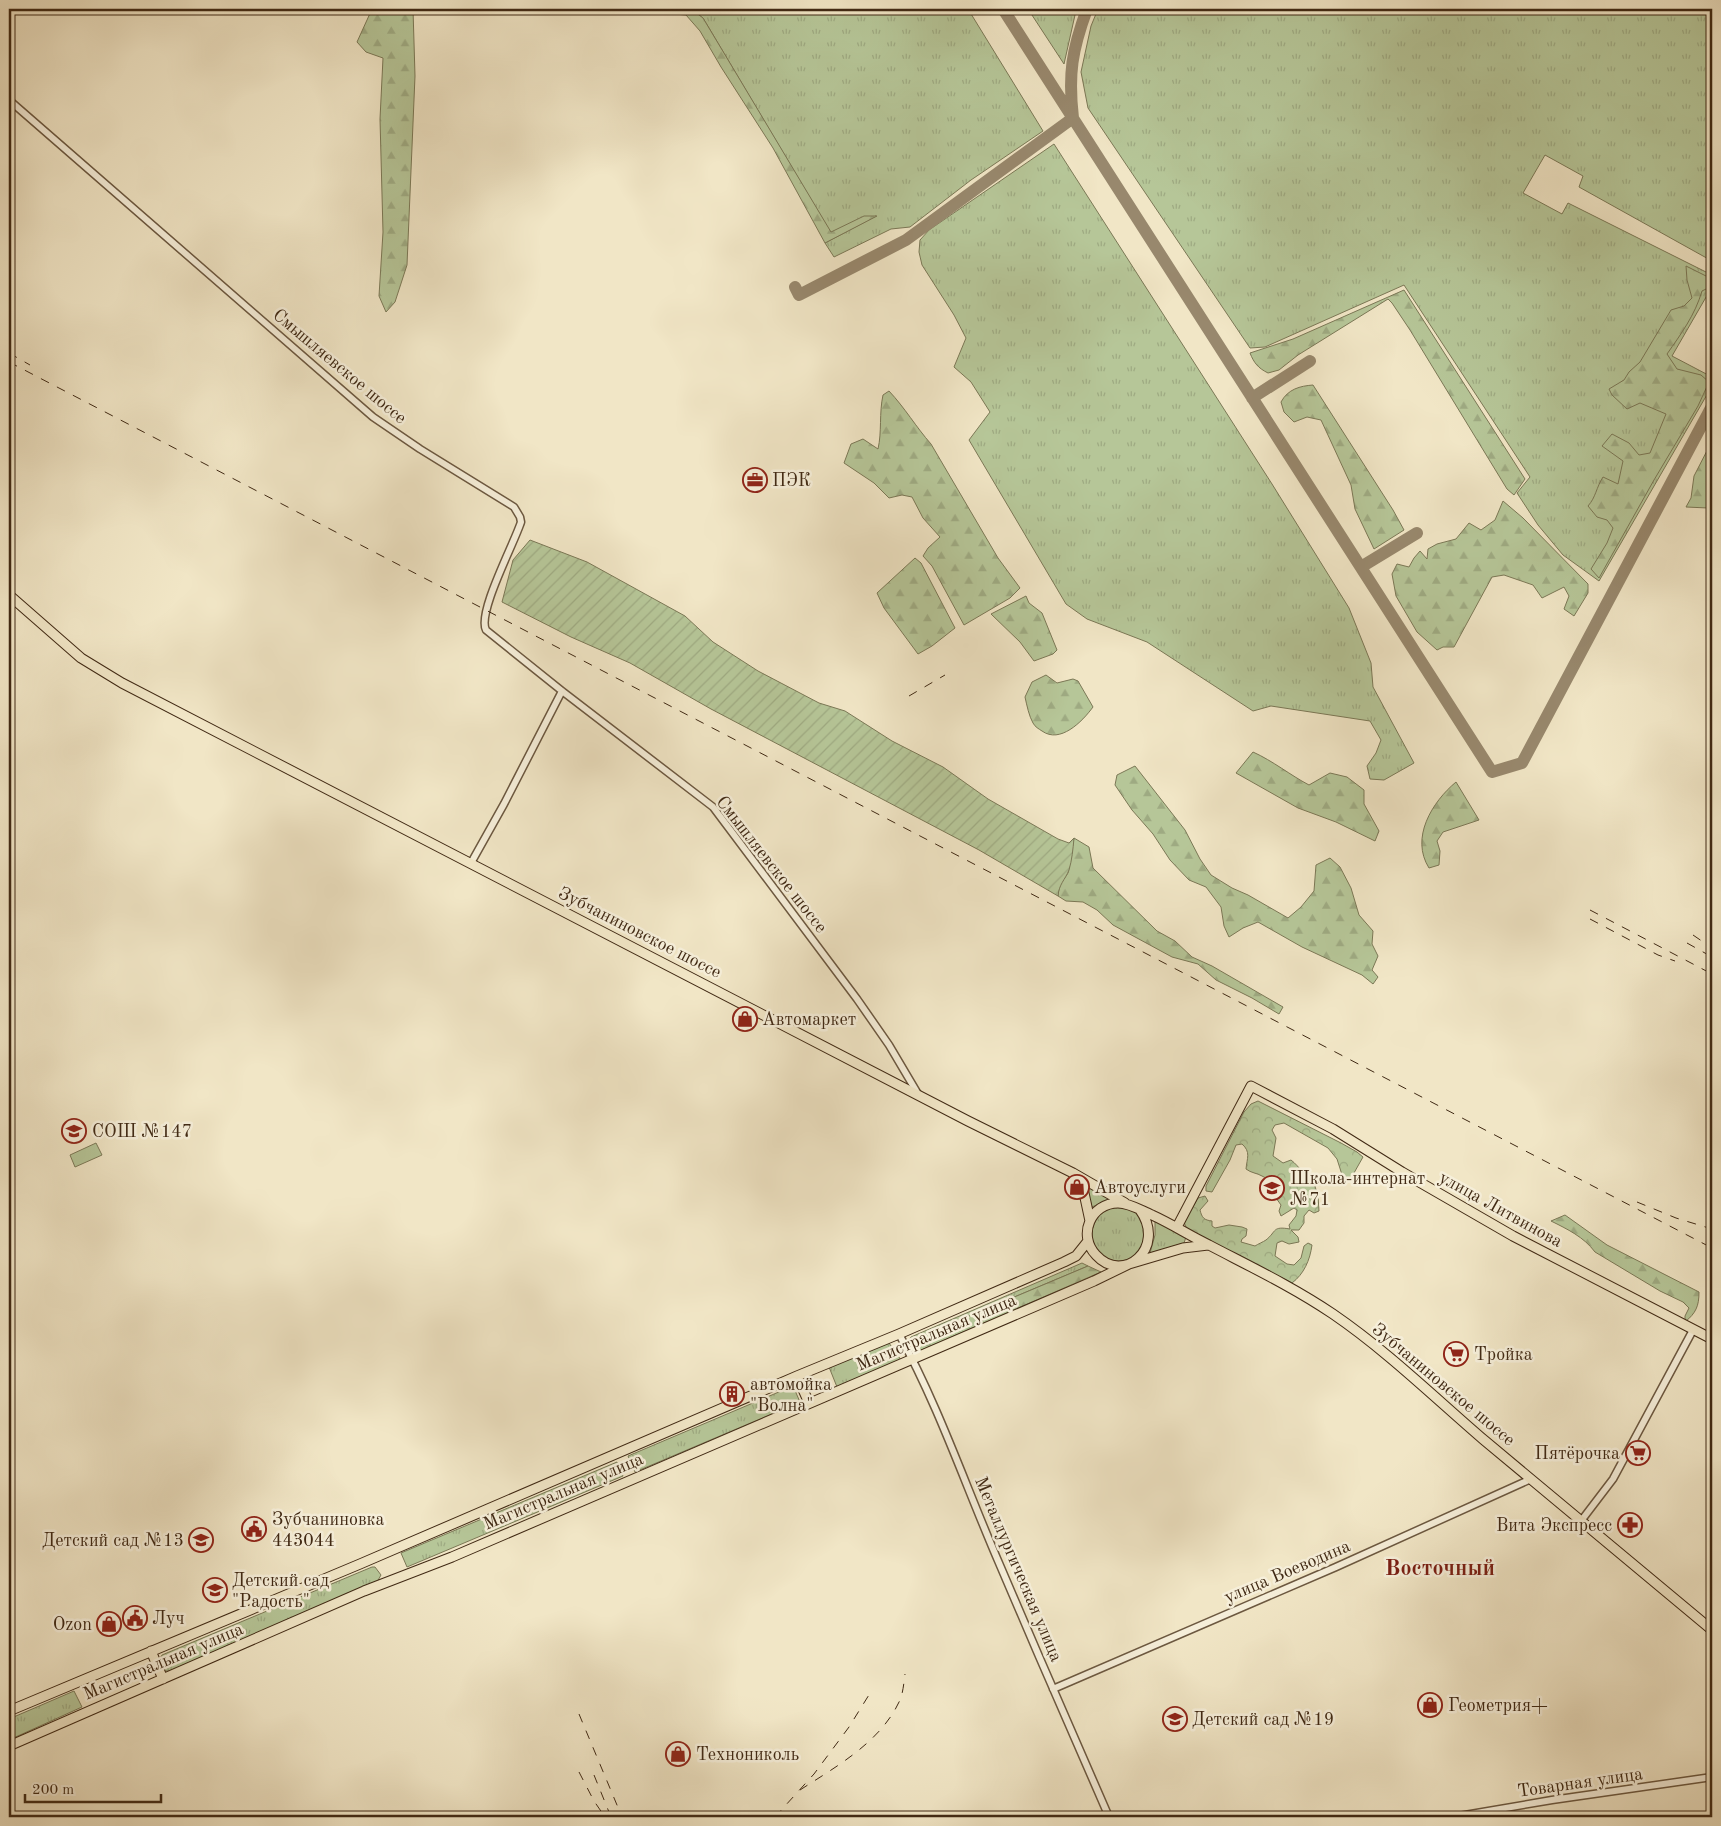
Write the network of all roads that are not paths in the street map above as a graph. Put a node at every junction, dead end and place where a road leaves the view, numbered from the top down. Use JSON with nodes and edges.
{"nodes":[{"id":1,"x":9,"y":100,"type":"edge"},
{"id":2,"x":9,"y":595,"type":"edge"},
{"id":3,"x":562,"y":691,"type":"junction"},
{"id":4,"x":471,"y":863,"type":"junction"},
{"id":5,"x":918,"y":1094,"type":"junction"},
{"id":6,"x":1073,"y":1173,"type":"junction"},
{"id":7,"x":1125,"y":1203,"type":"junction"},
{"id":8,"x":1140,"y":1210,"type":"junction"},
{"id":9,"x":1090,"y":1221,"type":"junction"},
{"id":10,"x":1176,"y":1227,"type":"junction"},
{"id":11,"x":1088,"y":1242,"type":"junction"},
{"id":12,"x":1208,"y":1245,"type":"junction"},
{"id":13,"x":1129,"y":1264,"type":"junction"},
{"id":14,"x":1693,"y":1330,"type":"junction"},
{"id":15,"x":900,"y":1334,"type":"junction"},
{"id":16,"x":1712,"y":1339,"type":"edge"},
{"id":17,"x":913,"y":1359,"type":"junction"},
{"id":18,"x":797,"y":1376,"type":"junction"},
{"id":19,"x":809,"y":1403,"type":"junction"},
{"id":20,"x":1531,"y":1479,"type":"junction"},
{"id":21,"x":1582,"y":1521,"type":"junction"},
{"id":22,"x":1712,"y":1630,"type":"edge"},
{"id":23,"x":152,"y":1651,"type":"junction"},
{"id":24,"x":163,"y":1679,"type":"junction"},
{"id":25,"x":1053,"y":1689,"type":"junction"},
{"id":26,"x":9,"y":1711,"type":"edge"},
{"id":27,"x":9,"y":1746,"type":"edge"},
{"id":28,"x":1712,"y":1777,"type":"edge"},
{"id":29,"x":1109,"y":1817,"type":"edge"},
{"id":30,"x":1453,"y":1817,"type":"edge"}],
"edges":[{"from":1,"to":3,"type":"street","name":"Смышляевское шоссе"},
{"from":2,"to":4,"type":"main road","name":"Зубчаниновское шоссе"},
{"from":3,"to":4,"type":"street"},
{"from":3,"to":5,"type":"street","name":"Смышляевское шоссе"},
{"from":4,"to":5,"type":"main road","name":"Зубчаниновское шоссе"},
{"from":5,"to":6,"type":"main road","name":"Зубчаниновское шоссе"},
{"from":6,"to":7,"type":"main road","name":"Зубчаниновское шоссе"},
{"from":6,"to":9,"type":"main road"},
{"from":7,"to":8,"type":"main road"},
{"from":7,"to":9,"type":"main road"},
{"from":8,"to":10,"type":"main road","name":"Зубчаниновское шоссе"},
{"from":8,"to":13,"type":"main road"},
{"from":9,"to":11,"type":"main road"},
{"from":10,"to":12,"type":"main road","name":"Зубчаниновское шоссе"},
{"from":10,"to":14,"type":"main road","name":"улица Литвинова"},
{"from":11,"to":13,"type":"main road"},
{"from":11,"to":15,"type":"main road","name":"Магистральная улица"},
{"from":12,"to":13,"type":"main road"},
{"from":12,"to":20,"type":"main road","name":"Зубчаниновское шоссе"},
{"from":13,"to":17,"type":"main road","name":"Магистральная улица"},
{"from":14,"to":16,"type":"main road","name":"улица Литвинова"},
{"from":14,"to":21,"type":"street"},
{"from":15,"to":17,"type":"street","name":"Металлургическая улица"},
{"from":15,"to":18,"type":"main road","name":"Магистральная улица"},
{"from":17,"to":19,"type":"main road","name":"Магистральная улица"},
{"from":17,"to":25,"type":"street","name":"Металлургическая улица"},
{"from":18,"to":19,"type":"main road"},
{"from":18,"to":23,"type":"main road","name":"Магистральная улица"},
{"from":19,"to":24,"type":"main road","name":"Магистральная улица"},
{"from":20,"to":21,"type":"main road","name":"Зубчаниновское шоссе"},
{"from":20,"to":25,"type":"street","name":"улица Воеводина"},
{"from":21,"to":22,"type":"main road","name":"Зубчаниновское шоссе"},
{"from":23,"to":24,"type":"main road"},
{"from":23,"to":26,"type":"main road","name":"Магистральная улица"},
{"from":24,"to":27,"type":"main road","name":"Магистральная улица"},
{"from":25,"to":29,"type":"street","name":"Металлургическая улица"},
{"from":28,"to":30,"type":"street","name":"Товарная улица"}]}
